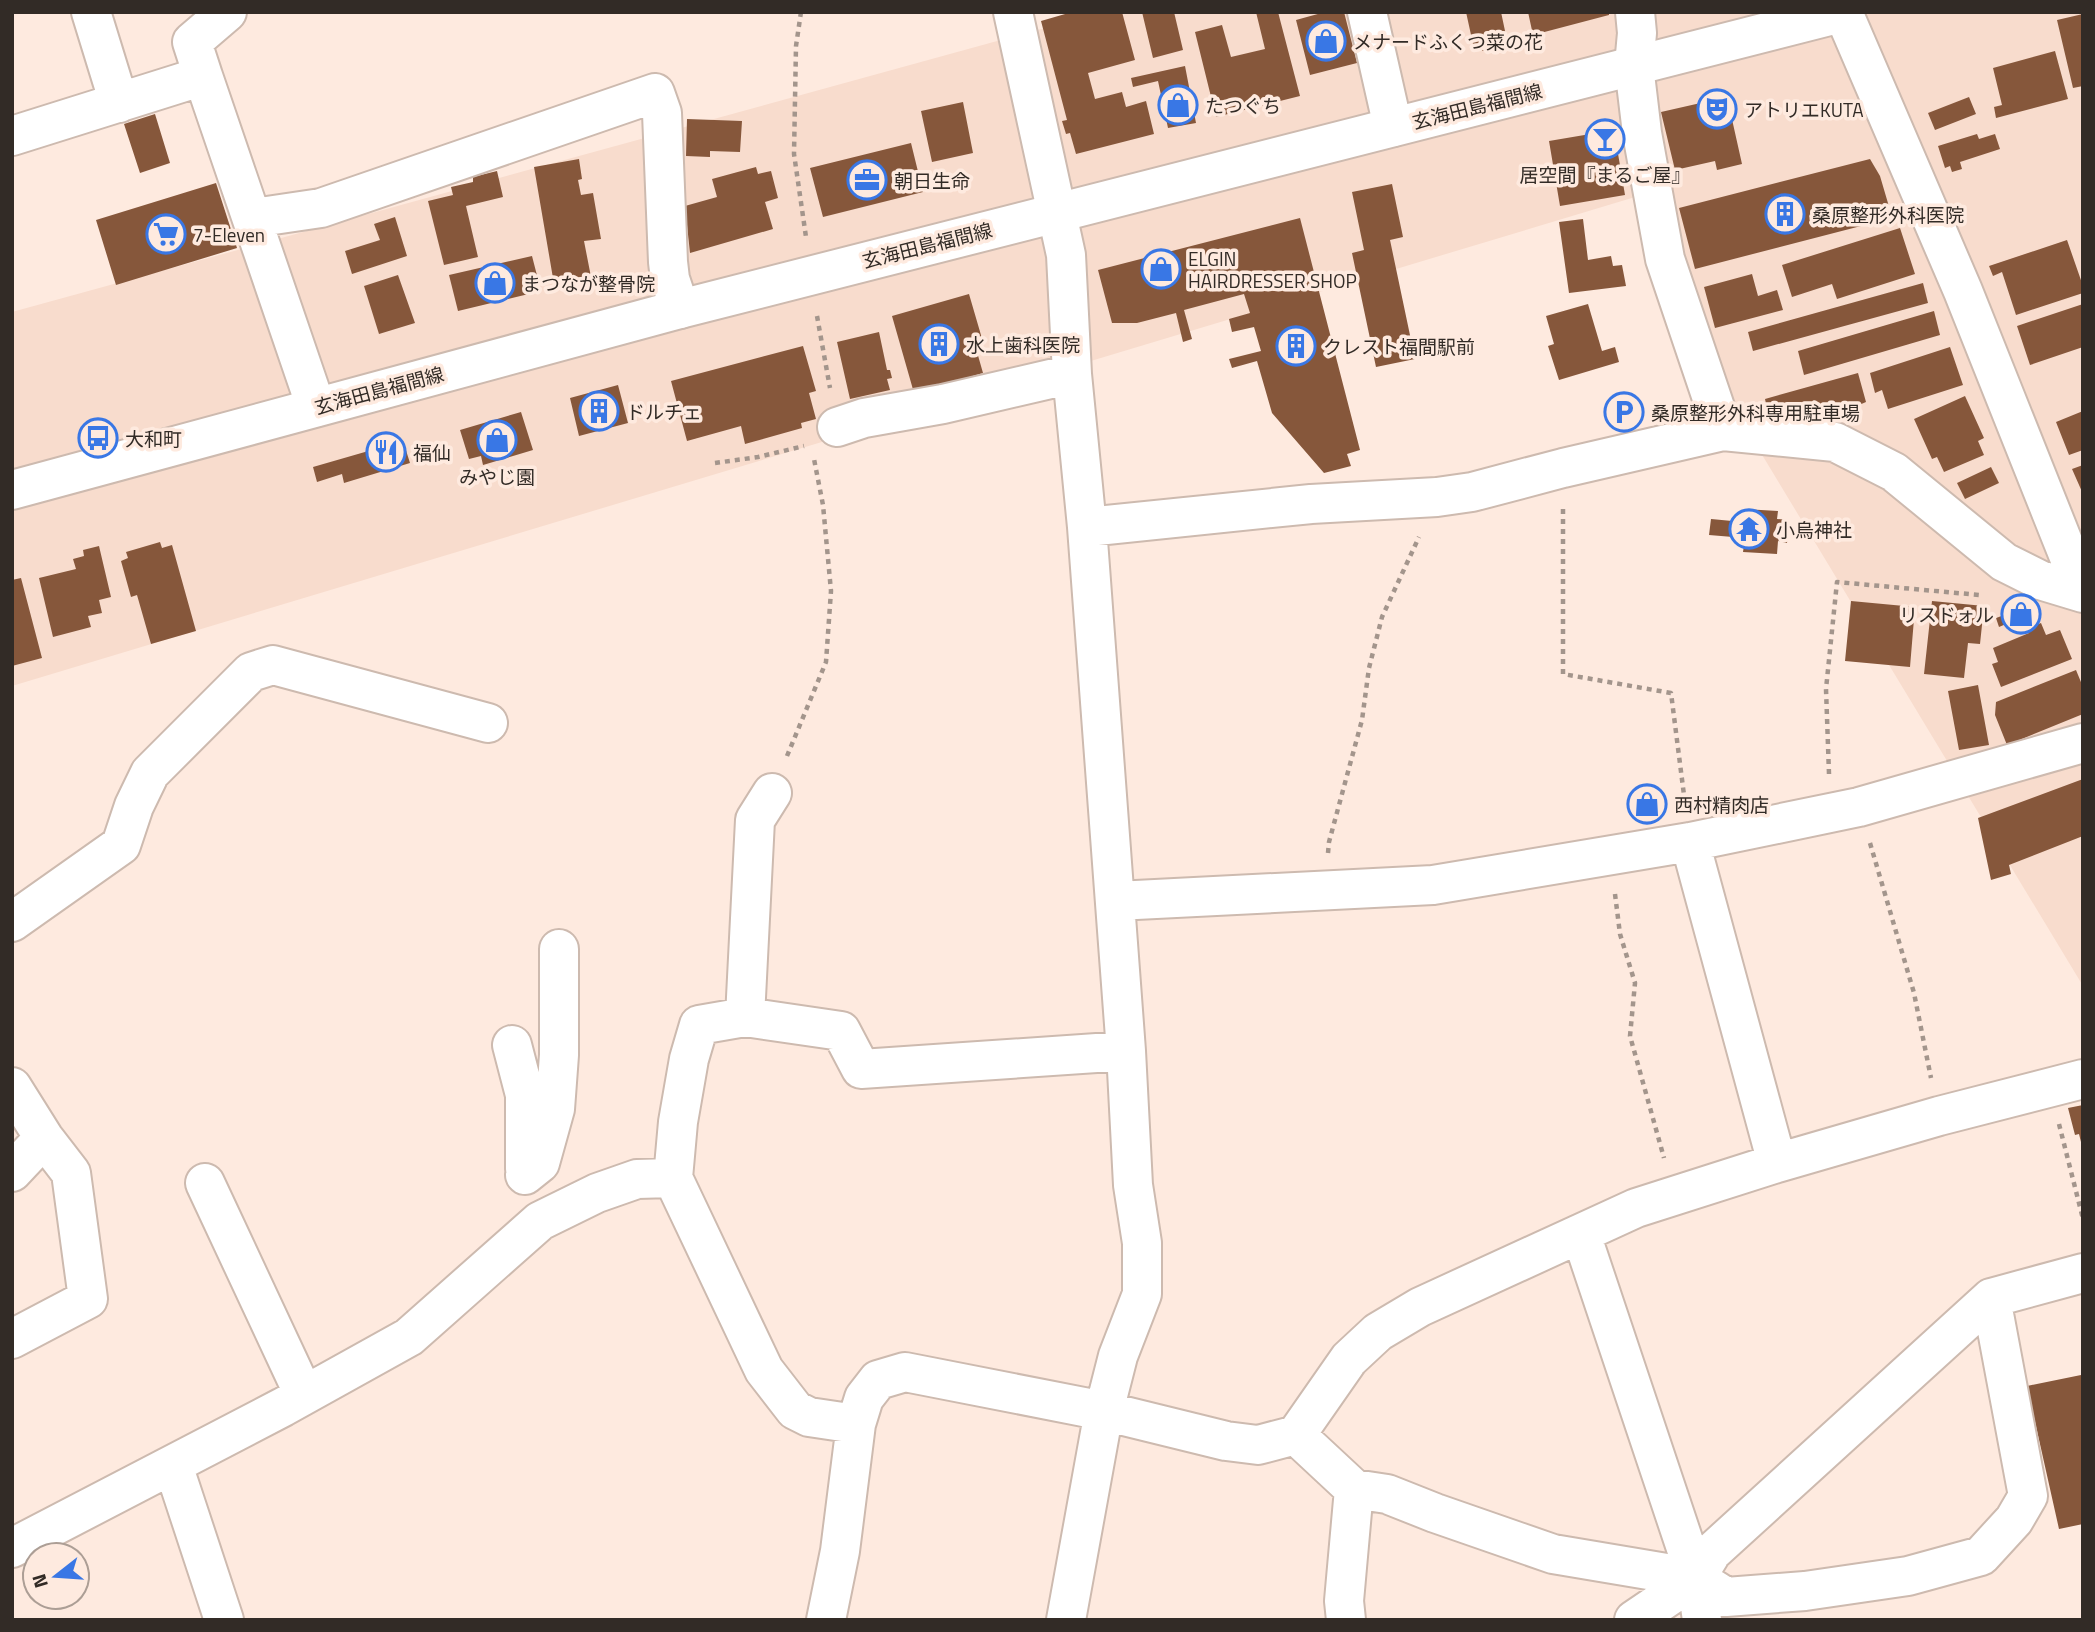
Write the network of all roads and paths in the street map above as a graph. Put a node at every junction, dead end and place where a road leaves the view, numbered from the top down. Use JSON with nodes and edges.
{"nodes":[{"id":1,"x":91,"y":12,"type":"edge"},
{"id":2,"x":227,"y":12,"type":"edge"},
{"id":3,"x":801,"y":12,"type":"edge"},
{"id":4,"x":1013,"y":12,"type":"edge"},
{"id":5,"x":1367,"y":12,"type":"edge"},
{"id":6,"x":1635,"y":12,"type":"edge"},
{"id":7,"x":1844,"y":12,"type":"edge"},
{"id":8,"x":1634,"y":66,"type":"junction"},
{"id":9,"x":204,"y":76,"type":"junction"},
{"id":10,"x":119,"y":103,"type":"junction"},
{"id":11,"x":1393,"y":127,"type":"junction"},
{"id":12,"x":12,"y":136,"type":"edge"},
{"id":13,"x":1057,"y":212,"type":"junction"},
{"id":14,"x":253,"y":218,"type":"junction"},
{"id":15,"x":807,"y":244,"type":"dead end"},
{"id":16,"x":680,"y":309,"type":"junction"},
{"id":17,"x":817,"y":316,"type":"dead end"},
{"id":18,"x":1072,"y":374,"type":"junction"},
{"id":19,"x":316,"y":407,"type":"junction"},
{"id":20,"x":1723,"y":431,"type":"junction"},
{"id":21,"x":824,"y":435,"type":"junction"},
{"id":22,"x":715,"y":463,"type":"dead end"},
{"id":23,"x":1563,"y":468,"type":"junction"},
{"id":24,"x":12,"y":490,"type":"edge"},
{"id":25,"x":1437,"y":497,"type":"junction"},
{"id":26,"x":1087,"y":527,"type":"junction"},
{"id":27,"x":2083,"y":592,"type":"edge"},
{"id":28,"x":1984,"y":595,"type":"dead end"},
{"id":29,"x":488,"y":723,"type":"dead end"},
{"id":30,"x":2083,"y":743,"type":"edge"},
{"id":31,"x":772,"y":793,"type":"joint"},
{"id":32,"x":1845,"y":810,"type":"junction"},
{"id":33,"x":1690,"y":842,"type":"junction"},
{"id":34,"x":1610,"y":855,"type":"junction"},
{"id":35,"x":1325,"y":889,"type":"junction"},
{"id":36,"x":1116,"y":901,"type":"junction"},
{"id":37,"x":12,"y":922,"type":"edge"},
{"id":38,"x":559,"y":949,"type":"dead end"},
{"id":39,"x":744,"y":1017,"type":"junction"},
{"id":40,"x":512,"y":1045,"type":"dead end"},
{"id":41,"x":1126,"y":1051,"type":"junction"},
{"id":42,"x":2066,"y":1083,"type":"edge"},
{"id":43,"x":12,"y":1087,"type":"edge"},
{"id":44,"x":1939,"y":1116,"type":"junction"},
{"id":45,"x":44,"y":1138,"type":"junction"},
{"id":46,"x":1777,"y":1163,"type":"junction"},
{"id":47,"x":12,"y":1172,"type":"edge"},
{"id":48,"x":525,"y":1175,"type":"junction"},
{"id":49,"x":673,"y":1178,"type":"junction"},
{"id":50,"x":205,"y":1183,"type":"dead end"},
{"id":51,"x":1675,"y":1196,"type":"junction"},
{"id":52,"x":2083,"y":1219,"type":"edge"},
{"id":53,"x":540,"y":1221,"type":"junction"},
{"id":54,"x":1581,"y":1234,"type":"junction"},
{"id":55,"x":2083,"y":1273,"type":"edge"},
{"id":56,"x":1992,"y":1298,"type":"junction"},
{"id":57,"x":12,"y":1339,"type":"edge"},
{"id":58,"x":304,"y":1395,"type":"junction"},
{"id":59,"x":1104,"y":1411,"type":"junction"},
{"id":60,"x":856,"y":1424,"type":"junction"},
{"id":61,"x":1296,"y":1435,"type":"junction"},
{"id":62,"x":173,"y":1465,"type":"junction"},
{"id":63,"x":1354,"y":1489,"type":"junction"},
{"id":64,"x":12,"y":1548,"type":"edge"},
{"id":65,"x":1696,"y":1578,"type":"junction"},
{"id":66,"x":224,"y":1620,"type":"edge"},
{"id":67,"x":826,"y":1620,"type":"edge"},
{"id":68,"x":1066,"y":1620,"type":"edge"},
{"id":69,"x":1346,"y":1620,"type":"edge"},
{"id":70,"x":1634,"y":1620,"type":"edge"},
{"id":71,"x":1702,"y":1620,"type":"edge"}],
"edges":[{"from":1,"to":10,"type":"street"},
{"from":2,"to":9,"type":"street"},
{"from":3,"to":15,"type":"path"},
{"from":4,"to":13,"type":"street"},
{"from":5,"to":11,"type":"street"},
{"from":6,"to":8,"type":"street"},
{"from":7,"to":8,"type":"street","name":"玄海田島福間線"},
{"from":7,"to":27,"type":"street"},
{"from":8,"to":11,"type":"street","name":"玄海田島福間線"},
{"from":8,"to":20,"type":"street"},
{"from":9,"to":10,"type":"street"},
{"from":9,"to":14,"type":"street"},
{"from":10,"to":12,"type":"street"},
{"from":11,"to":13,"type":"street","name":"玄海田島福間線"},
{"from":13,"to":16,"type":"street","name":"玄海田島福間線"},
{"from":13,"to":18,"type":"street"},
{"from":14,"to":16,"type":"street"},
{"from":14,"to":19,"type":"street"},
{"from":16,"to":19,"type":"street","name":"玄海田島福間線"},
{"from":17,"to":21,"type":"path"},
{"from":18,"to":21,"type":"street"},
{"from":18,"to":26,"type":"street"},
{"from":19,"to":24,"type":"street","name":"玄海田島福間線"},
{"from":20,"to":23,"type":"street"},
{"from":20,"to":27,"type":"street"},
{"from":21,"to":22,"type":"path"},
{"from":21,"to":31,"type":"path"},
{"from":23,"to":25,"type":"street"},
{"from":23,"to":33,"type":"path"},
{"from":25,"to":26,"type":"street"},
{"from":25,"to":35,"type":"path"},
{"from":26,"to":36,"type":"street"},
{"from":28,"to":32,"type":"path"},
{"from":29,"to":37,"type":"street"},
{"from":30,"to":32,"type":"street"},
{"from":31,"to":39,"type":"street"},
{"from":32,"to":33,"type":"street"},
{"from":32,"to":44,"type":"path"},
{"from":33,"to":34,"type":"street"},
{"from":33,"to":46,"type":"street"},
{"from":34,"to":35,"type":"street"},
{"from":34,"to":51,"type":"path"},
{"from":35,"to":36,"type":"street"},
{"from":36,"to":41,"type":"street"},
{"from":38,"to":48,"type":"street"},
{"from":39,"to":41,"type":"street"},
{"from":39,"to":49,"type":"street"},
{"from":40,"to":48,"type":"street"},
{"from":41,"to":59,"type":"street"},
{"from":42,"to":44,"type":"street"},
{"from":42,"to":52,"type":"path"},
{"from":43,"to":45,"type":"street"},
{"from":44,"to":46,"type":"street"},
{"from":45,"to":47,"type":"street"},
{"from":45,"to":57,"type":"street"},
{"from":46,"to":51,"type":"street"},
{"from":48,"to":53,"type":"street"},
{"from":49,"to":53,"type":"street"},
{"from":49,"to":60,"type":"street"},
{"from":50,"to":58,"type":"street"},
{"from":51,"to":54,"type":"street"},
{"from":53,"to":58,"type":"street"},
{"from":54,"to":61,"type":"street"},
{"from":54,"to":65,"type":"street"},
{"from":55,"to":56,"type":"street"},
{"from":56,"to":65,"type":"street"},
{"from":56,"to":65,"type":"street"},
{"from":58,"to":62,"type":"street"},
{"from":59,"to":60,"type":"street"},
{"from":59,"to":61,"type":"street"},
{"from":59,"to":68,"type":"street"},
{"from":60,"to":67,"type":"street"},
{"from":61,"to":63,"type":"street"},
{"from":62,"to":64,"type":"street"},
{"from":62,"to":66,"type":"street"},
{"from":63,"to":65,"type":"street"},
{"from":63,"to":69,"type":"street"},
{"from":65,"to":70,"type":"street"},
{"from":65,"to":71,"type":"street"}]}
